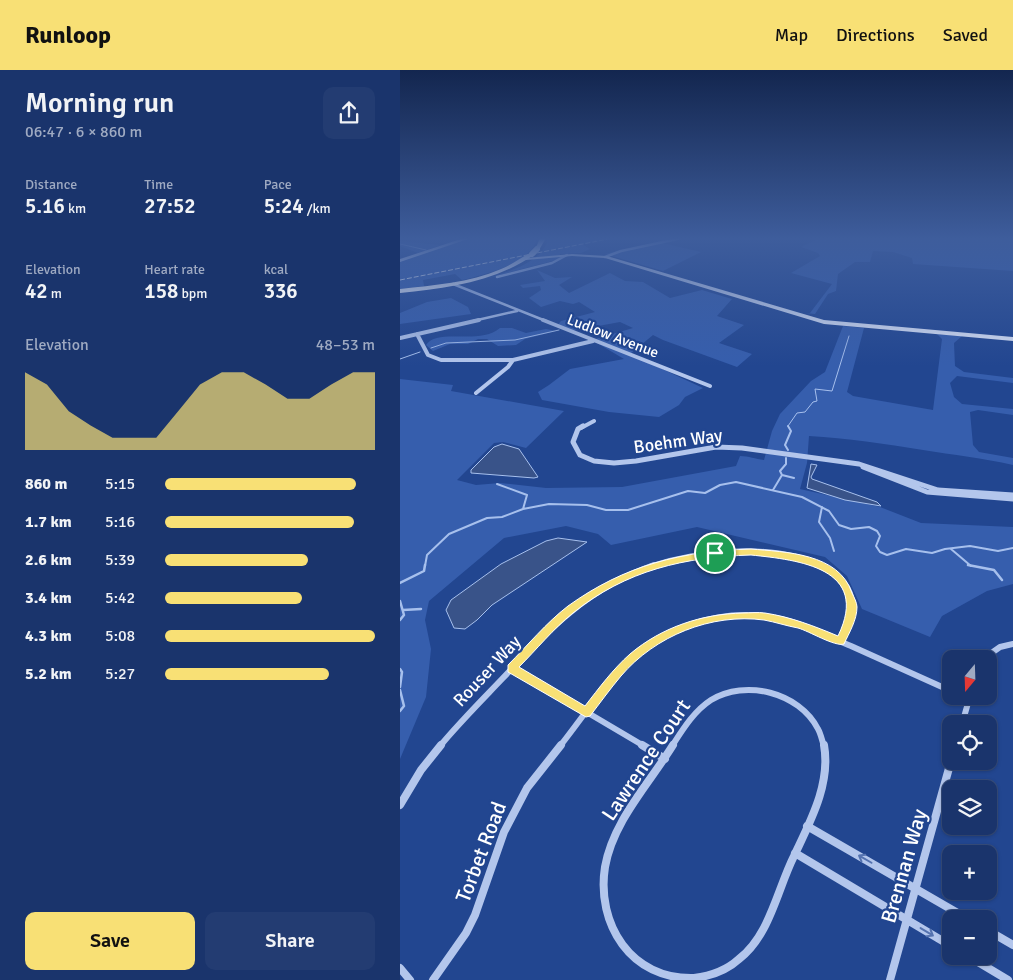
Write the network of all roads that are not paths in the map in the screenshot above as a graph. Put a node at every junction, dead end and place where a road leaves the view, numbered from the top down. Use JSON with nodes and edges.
{"nodes":[{"id":1,"x":467,"y":280,"type":"edge"},
{"id":2,"x":682,"y":280,"type":"edge"},
{"id":3,"x":453,"y":284,"type":"junction"},
{"id":4,"x":400,"y":291,"type":"edge"},
{"id":5,"x":518,"y":311,"type":"junction"},
{"id":6,"x":416,"y":334,"type":"junction"},
{"id":7,"x":400,"y":338,"type":"edge"},
{"id":8,"x":1013,"y":339,"type":"edge"},
{"id":9,"x":594,"y":341,"type":"junction"},
{"id":10,"x":513,"y":360,"type":"junction"},
{"id":11,"x":710,"y":386,"type":"dead end"},
{"id":12,"x":476,"y":393,"type":"dead end"},
{"id":13,"x":594,"y":420,"type":"dead end"},
{"id":14,"x":949,"y":493,"type":"junction"},
{"id":15,"x":1013,"y":495,"type":"edge"},
{"id":16,"x":1013,"y":499,"type":"edge"},
{"id":17,"x":841,"y":641,"type":"junction"},
{"id":18,"x":1013,"y":644,"type":"edge"},
{"id":19,"x":996,"y":650,"type":"edge"},
{"id":20,"x":512,"y":668,"type":"junction"},
{"id":21,"x":942,"y":687,"type":"edge"},
{"id":22,"x":586,"y":712,"type":"junction"},
{"id":23,"x":665,"y":759,"type":"junction"},
{"id":24,"x":949,"y":770,"type":"edge"},
{"id":25,"x":400,"y":805,"type":"edge"},
{"id":26,"x":807,"y":826,"type":"junction"},
{"id":27,"x":796,"y":853,"type":"junction"},
{"id":28,"x":916,"y":888,"type":"junction"},
{"id":29,"x":953,"y":910,"type":"edge"},
{"id":30,"x":907,"y":919,"type":"junction"},
{"id":31,"x":997,"y":936,"type":"edge"},
{"id":32,"x":942,"y":940,"type":"edge"},
{"id":33,"x":1013,"y":945,"type":"edge"},
{"id":34,"x":983,"y":965,"type":"edge"},
{"id":35,"x":400,"y":968,"type":"edge"},
{"id":36,"x":410,"y":980,"type":"edge"},
{"id":37,"x":433,"y":980,"type":"edge"},
{"id":38,"x":890,"y":980,"type":"edge"},
{"id":39,"x":1008,"y":980,"type":"edge"}],
"edges":[{"from":1,"to":3,"type":"highway"},
{"from":2,"to":8,"type":"street"},
{"from":3,"to":4,"type":"highway"},
{"from":3,"to":5,"type":"street","name":"Ludlow Avenue"},
{"from":5,"to":6,"type":"street"},
{"from":5,"to":9,"type":"street","name":"Ludlow Avenue"},
{"from":6,"to":7,"type":"street"},
{"from":6,"to":10,"type":"street"},
{"from":9,"to":10,"type":"street"},
{"from":9,"to":11,"type":"street","name":"Ludlow Avenue"},
{"from":10,"to":12,"type":"street"},
{"from":13,"to":14,"type":"street","name":"Boehm Way"},
{"from":14,"to":15,"type":"street","name":"Boehm Way"},
{"from":14,"to":16,"type":"street","name":"Boehm Way"},
{"from":17,"to":20,"type":"street","name":"Rouser Way"},
{"from":17,"to":21,"type":"street","name":"Torbet Road"},
{"from":17,"to":22,"type":"street","name":"Torbet Road"},
{"from":18,"to":19,"type":"street"},
{"from":20,"to":22,"type":"street"},
{"from":20,"to":25,"type":"street","name":"Rouser Way"},
{"from":22,"to":23,"type":"street"},
{"from":22,"to":37,"type":"street","name":"Torbet Road"},
{"from":23,"to":26,"type":"street","name":"Lawrence Court"},
{"from":23,"to":27,"type":"street","name":"Lawrence Court"},
{"from":24,"to":28,"type":"street","name":"Brennan Way"},
{"from":26,"to":27,"type":"street","name":"Lawrence Court"},
{"from":28,"to":26,"type":"street","one_way":true},
{"from":27,"to":30,"type":"street"},
{"from":28,"to":29,"type":"street"},
{"from":28,"to":30,"type":"street","name":"Brennan Way"},
{"from":30,"to":32,"type":"street","one_way":true},
{"from":30,"to":38,"type":"street","name":"Brennan Way"},
{"from":31,"to":33,"type":"street"},
{"from":34,"to":39,"type":"street"},
{"from":35,"to":36,"type":"street"}]}
